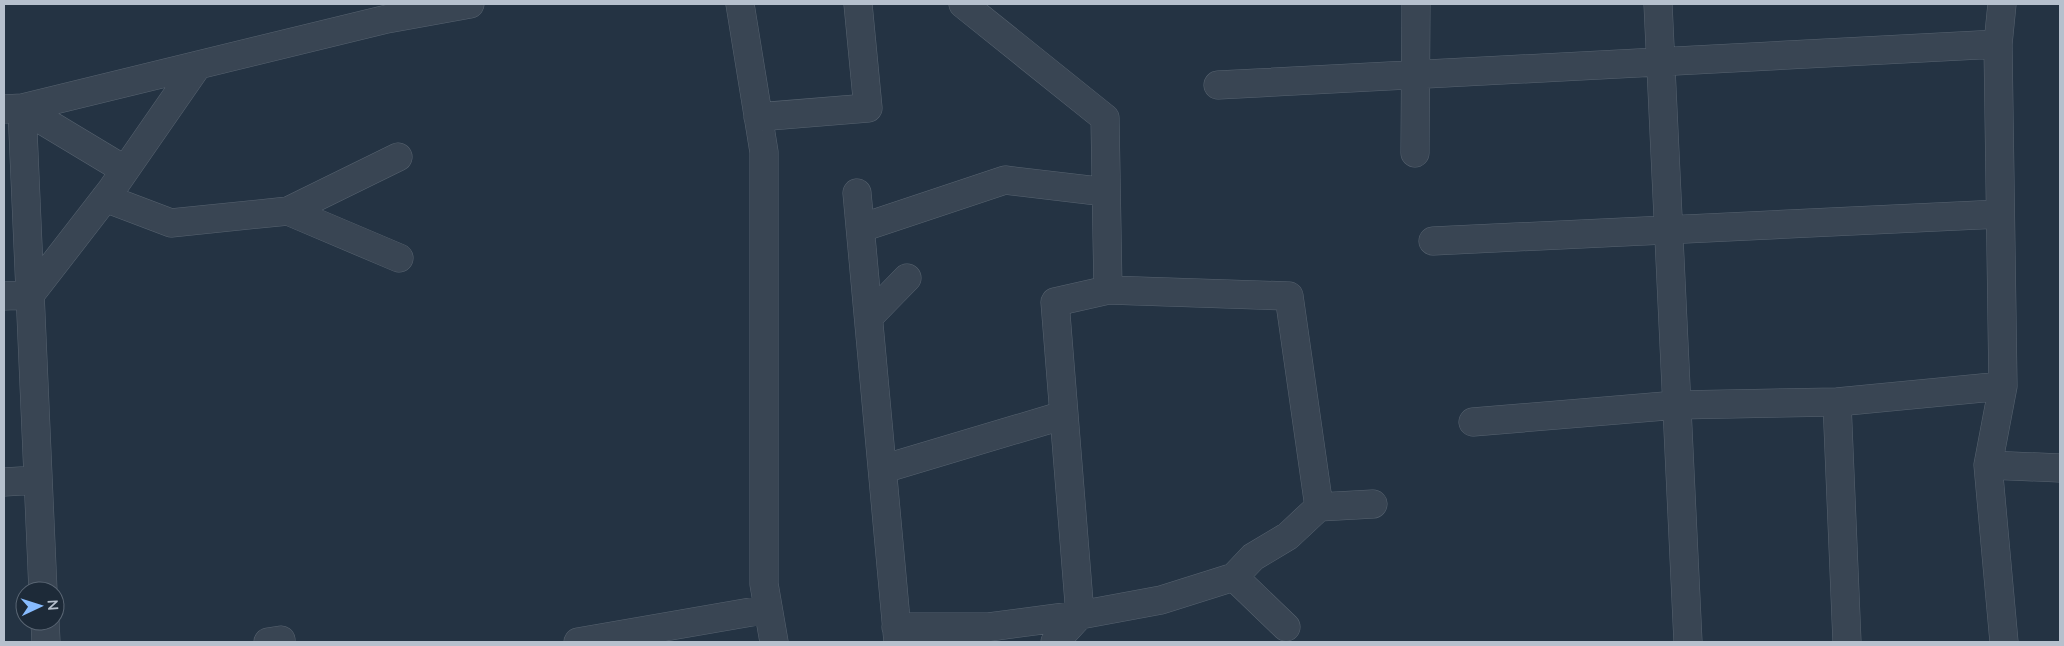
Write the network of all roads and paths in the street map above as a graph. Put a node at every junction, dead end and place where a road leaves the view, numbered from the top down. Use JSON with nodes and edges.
{"nodes":[{"id":1,"x":470,"y":4,"type":"edge"},
{"id":2,"x":740,"y":4,"type":"edge"},
{"id":3,"x":858,"y":4,"type":"edge"},
{"id":4,"x":962,"y":4,"type":"edge"},
{"id":5,"x":1416,"y":4,"type":"edge"},
{"id":6,"x":1658,"y":4,"type":"edge"},
{"id":7,"x":2002,"y":4,"type":"edge"},
{"id":8,"x":1998,"y":44,"type":"junction"},
{"id":9,"x":1661,"y":63,"type":"junction"},
{"id":10,"x":198,"y":65,"type":"junction"},
{"id":11,"x":1416,"y":75,"type":"junction"},
{"id":12,"x":1218,"y":85,"type":"dead end"},
{"id":13,"x":13,"y":109,"type":"edge"},
{"id":14,"x":758,"y":117,"type":"junction"},
{"id":15,"x":1415,"y":152,"type":"dead end"},
{"id":16,"x":398,"y":157,"type":"dead end"},
{"id":17,"x":125,"y":170,"type":"junction"},
{"id":18,"x":858,"y":192,"type":"dead end"},
{"id":19,"x":1106,"y":192,"type":"junction"},
{"id":20,"x":105,"y":198,"type":"junction"},
{"id":21,"x":288,"y":211,"type":"junction"},
{"id":22,"x":2000,"y":214,"type":"junction"},
{"id":23,"x":861,"y":228,"type":"junction"},
{"id":24,"x":1669,"y":231,"type":"junction"},
{"id":25,"x":1433,"y":241,"type":"dead end"},
{"id":26,"x":399,"y":258,"type":"dead end"},
{"id":27,"x":907,"y":278,"type":"dead end"},
{"id":28,"x":1108,"y":290,"type":"junction"},
{"id":29,"x":17,"y":296,"type":"edge"},
{"id":30,"x":869,"y":317,"type":"junction"},
{"id":31,"x":2003,"y":386,"type":"junction"},
{"id":32,"x":1837,"y":402,"type":"junction"},
{"id":33,"x":1677,"y":405,"type":"junction"},
{"id":34,"x":1064,"y":415,"type":"junction"},
{"id":35,"x":1474,"y":422,"type":"dead end"},
{"id":36,"x":1988,"y":465,"type":"junction"},
{"id":37,"x":2060,"y":468,"type":"edge"},
{"id":38,"x":883,"y":469,"type":"junction"},
{"id":39,"x":38,"y":480,"type":"junction"},
{"id":40,"x":4,"y":482,"type":"edge"},
{"id":41,"x":1373,"y":504,"type":"dead end"},
{"id":42,"x":1320,"y":507,"type":"junction"},
{"id":43,"x":1234,"y":578,"type":"junction"},
{"id":44,"x":43,"y":581,"type":"edge"},
{"id":45,"x":768,"y":609,"type":"junction"},
{"id":46,"x":1080,"y":615,"type":"junction"},
{"id":47,"x":1286,"y":627,"type":"dead end"},
{"id":48,"x":1029,"y":632,"type":"edge"},
{"id":49,"x":897,"y":635,"type":"edge"},
{"id":50,"x":578,"y":642,"type":"edge"},
{"id":51,"x":774,"y":642,"type":"edge"},
{"id":52,"x":1055,"y":642,"type":"edge"},
{"id":53,"x":1688,"y":642,"type":"edge"},
{"id":54,"x":1847,"y":642,"type":"edge"},
{"id":55,"x":2004,"y":642,"type":"edge"}],
"edges":[{"from":1,"to":10,"type":"street"},
{"from":2,"to":14,"type":"street"},
{"from":3,"to":14,"type":"street"},
{"from":4,"to":19,"type":"street"},
{"from":5,"to":11,"type":"street"},
{"from":6,"to":9,"type":"street"},
{"from":7,"to":8,"type":"street"},
{"from":8,"to":9,"type":"street"},
{"from":8,"to":22,"type":"street"},
{"from":9,"to":11,"type":"street"},
{"from":9,"to":24,"type":"street"},
{"from":10,"to":13,"type":"street"},
{"from":10,"to":17,"type":"street"},
{"from":11,"to":12,"type":"street"},
{"from":11,"to":15,"type":"street"},
{"from":13,"to":17,"type":"street"},
{"from":13,"to":29,"type":"street"},
{"from":14,"to":45,"type":"street"},
{"from":16,"to":21,"type":"street"},
{"from":17,"to":20,"type":"street"},
{"from":18,"to":23,"type":"street"},
{"from":19,"to":23,"type":"street"},
{"from":19,"to":28,"type":"street"},
{"from":20,"to":21,"type":"street"},
{"from":20,"to":29,"type":"street"},
{"from":21,"to":26,"type":"street"},
{"from":22,"to":24,"type":"street"},
{"from":22,"to":31,"type":"street"},
{"from":23,"to":30,"type":"street"},
{"from":24,"to":25,"type":"street"},
{"from":24,"to":33,"type":"street"},
{"from":27,"to":30,"type":"street"},
{"from":28,"to":34,"type":"street"},
{"from":28,"to":42,"type":"street"},
{"from":29,"to":39,"type":"street"},
{"from":30,"to":38,"type":"street"},
{"from":31,"to":32,"type":"street"},
{"from":31,"to":36,"type":"street"},
{"from":32,"to":33,"type":"street"},
{"from":32,"to":54,"type":"street"},
{"from":33,"to":35,"type":"street"},
{"from":33,"to":53,"type":"street"},
{"from":34,"to":38,"type":"street"},
{"from":34,"to":46,"type":"street"},
{"from":36,"to":37,"type":"street"},
{"from":36,"to":55,"type":"street"},
{"from":38,"to":49,"type":"street"},
{"from":39,"to":40,"type":"street"},
{"from":39,"to":44,"type":"street"},
{"from":41,"to":42,"type":"street"},
{"from":42,"to":43,"type":"street"},
{"from":43,"to":46,"type":"street"},
{"from":43,"to":47,"type":"street"},
{"from":45,"to":50,"type":"street"},
{"from":45,"to":51,"type":"street"},
{"from":46,"to":48,"type":"street"},
{"from":46,"to":52,"type":"street"},
{"from":48,"to":49,"type":"street"}]}
